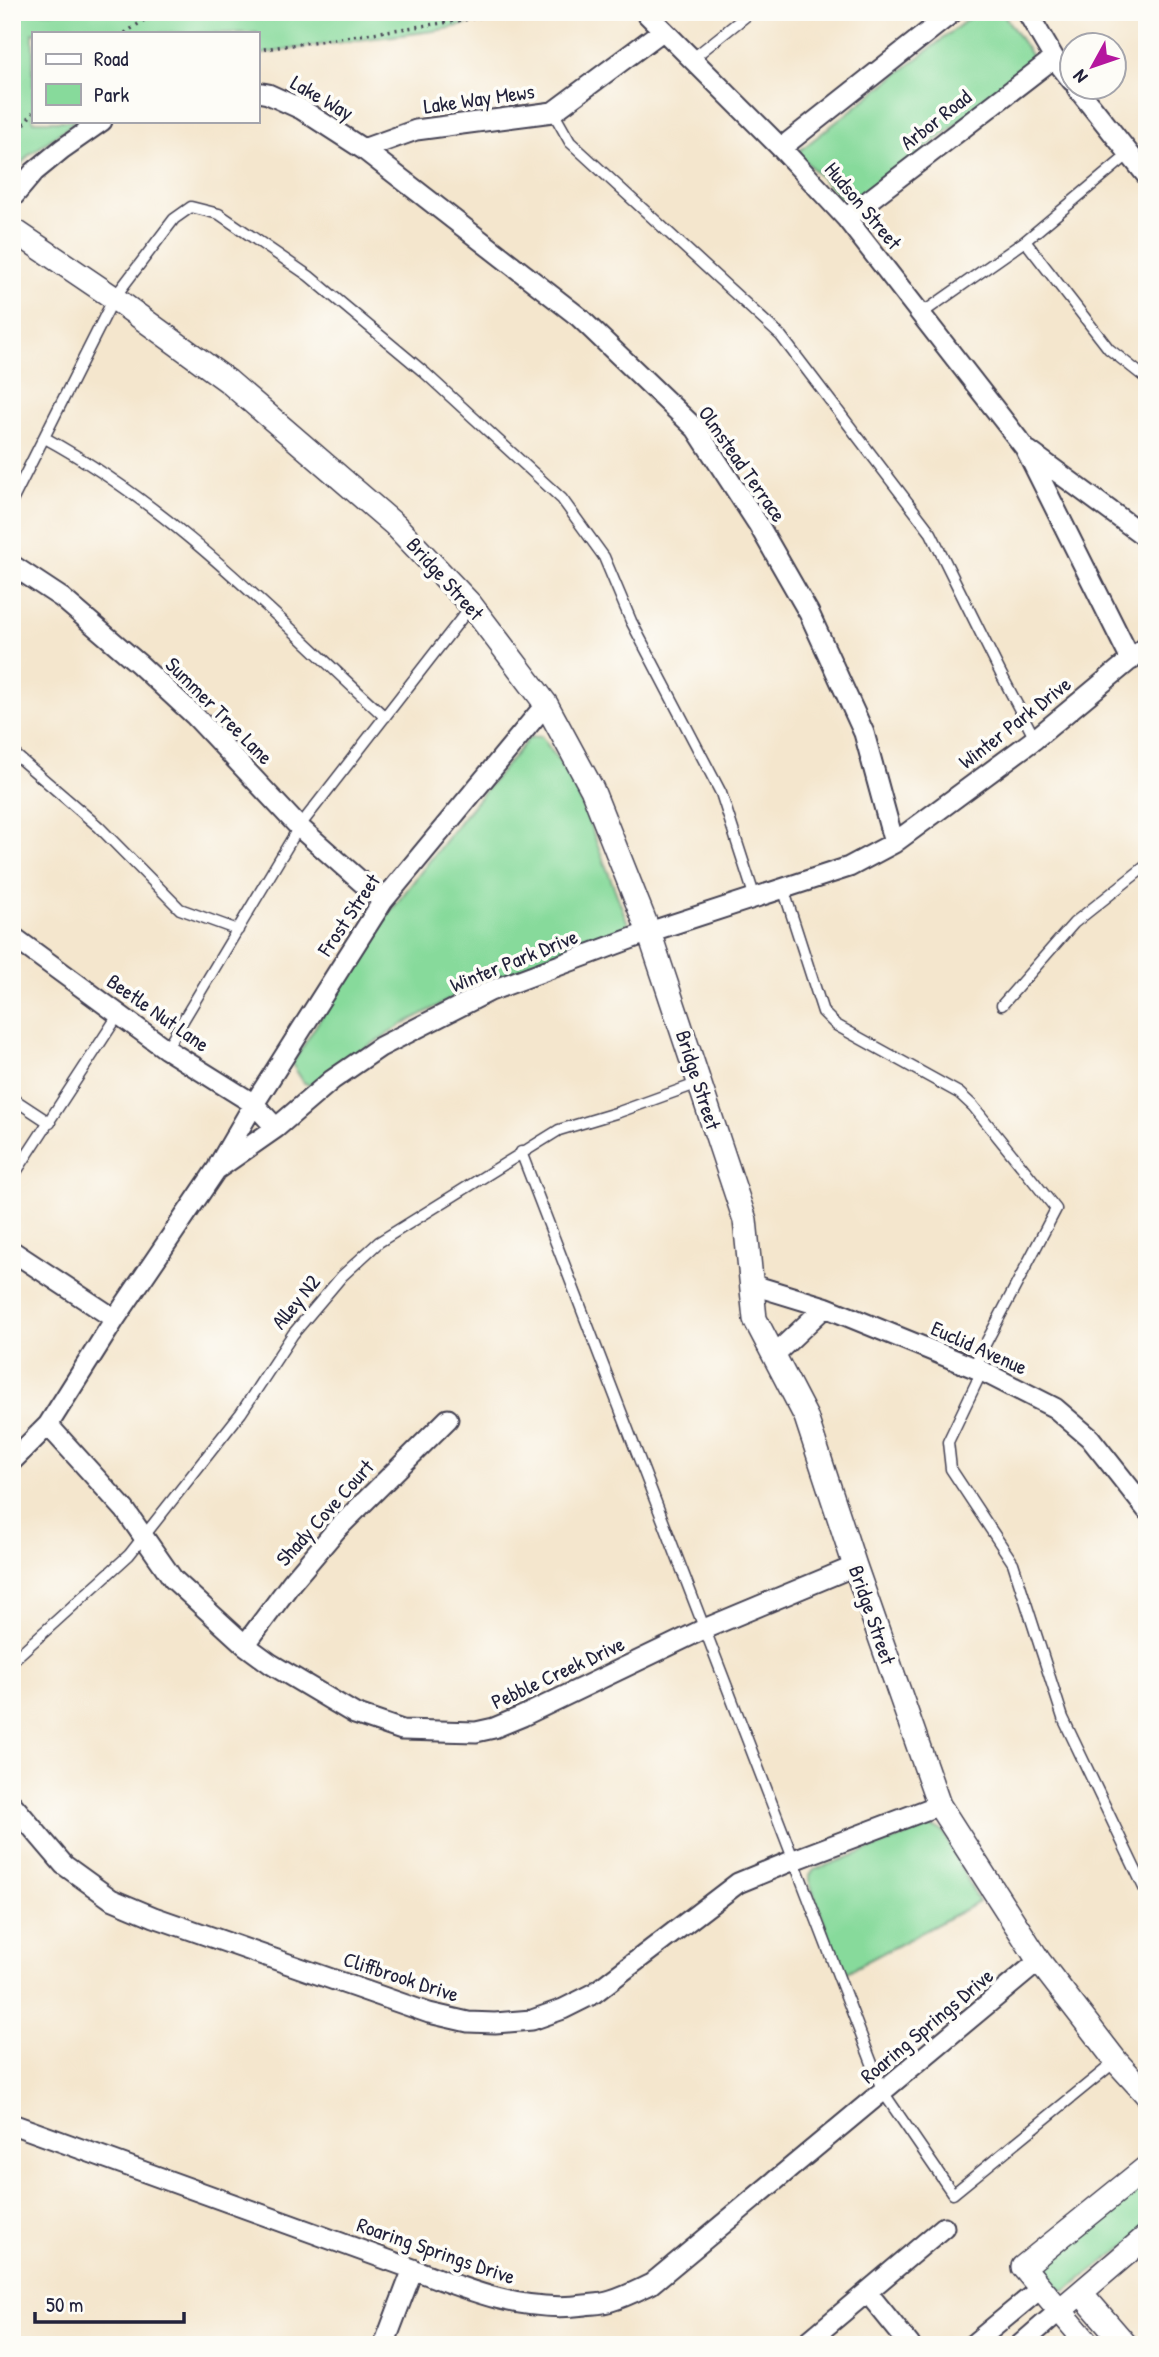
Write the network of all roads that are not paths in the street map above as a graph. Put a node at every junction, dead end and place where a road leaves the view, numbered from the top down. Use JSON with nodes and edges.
{"nodes":[{"id":1,"x":645,"y":12,"type":"edge"},
{"id":2,"x":751,"y":12,"type":"edge"},
{"id":3,"x":953,"y":12,"type":"edge"},
{"id":4,"x":1027,"y":12,"type":"edge"},
{"id":5,"x":662,"y":31,"type":"junction"},
{"id":6,"x":1054,"y":58,"type":"junction"},
{"id":7,"x":692,"y":59,"type":"junction"},
{"id":8,"x":1058,"y":63,"type":"edge"},
{"id":9,"x":259,"y":92,"type":"edge"},
{"id":10,"x":1088,"y":102,"type":"edge"},
{"id":11,"x":553,"y":112,"type":"junction"},
{"id":12,"x":101,"y":122,"type":"edge"},
{"id":13,"x":781,"y":148,"type":"junction"},
{"id":14,"x":363,"y":149,"type":"junction"},
{"id":15,"x":1129,"y":154,"type":"junction"},
{"id":16,"x":1147,"y":176,"type":"edge"},
{"id":17,"x":12,"y":198,"type":"edge"},
{"id":18,"x":846,"y":218,"type":"junction"},
{"id":19,"x":12,"y":229,"type":"edge"},
{"id":20,"x":1025,"y":241,"type":"junction"},
{"id":21,"x":114,"y":298,"type":"junction"},
{"id":22,"x":921,"y":314,"type":"junction"},
{"id":23,"x":1147,"y":379,"type":"edge"},
{"id":24,"x":45,"y":438,"type":"junction"},
{"id":25,"x":1025,"y":448,"type":"junction"},
{"id":26,"x":12,"y":501,"type":"edge"},
{"id":27,"x":1147,"y":538,"type":"edge"},
{"id":28,"x":12,"y":565,"type":"edge"},
{"id":29,"x":471,"y":605,"type":"junction"},
{"id":30,"x":1147,"y":646,"type":"edge"},
{"id":31,"x":1131,"y":660,"type":"junction"},
{"id":32,"x":546,"y":704,"type":"junction"},
{"id":33,"x":385,"y":717,"type":"junction"},
{"id":34,"x":1035,"y":739,"type":"junction"},
{"id":35,"x":12,"y":752,"type":"edge"},
{"id":36,"x":299,"y":827,"type":"junction"},
{"id":37,"x":894,"y":844,"type":"junction"},
{"id":38,"x":1147,"y":865,"type":"edge"},
{"id":39,"x":783,"y":888,"type":"junction"},
{"id":40,"x":755,"y":898,"type":"junction"},
{"id":41,"x":383,"y":901,"type":"junction"},
{"id":42,"x":237,"y":930,"type":"junction"},
{"id":43,"x":649,"y":932,"type":"junction"},
{"id":44,"x":12,"y":936,"type":"edge"},
{"id":45,"x":1002,"y":1005,"type":"dead end"},
{"id":46,"x":119,"y":1014,"type":"junction"},
{"id":47,"x":166,"y":1049,"type":"junction"},
{"id":48,"x":699,"y":1083,"type":"junction"},
{"id":49,"x":12,"y":1098,"type":"edge"},
{"id":50,"x":254,"y":1104,"type":"junction"},
{"id":51,"x":50,"y":1123,"type":"junction"},
{"id":52,"x":276,"y":1128,"type":"junction"},
{"id":53,"x":521,"y":1152,"type":"junction"},
{"id":54,"x":216,"y":1170,"type":"junction"},
{"id":55,"x":12,"y":1178,"type":"edge"},
{"id":56,"x":12,"y":1251,"type":"edge"},
{"id":57,"x":753,"y":1285,"type":"junction"},
{"id":58,"x":825,"y":1307,"type":"junction"},
{"id":59,"x":115,"y":1319,"type":"junction"},
{"id":60,"x":773,"y":1356,"type":"junction"},
{"id":61,"x":982,"y":1371,"type":"junction"},
{"id":62,"x":448,"y":1419,"type":"dead end"},
{"id":63,"x":48,"y":1425,"type":"junction"},
{"id":64,"x":12,"y":1461,"type":"edge"},
{"id":65,"x":1147,"y":1510,"type":"edge"},
{"id":66,"x":142,"y":1536,"type":"junction"},
{"id":67,"x":855,"y":1566,"type":"junction"},
{"id":68,"x":704,"y":1629,"type":"junction"},
{"id":69,"x":246,"y":1645,"type":"junction"},
{"id":70,"x":12,"y":1661,"type":"edge"},
{"id":71,"x":12,"y":1804,"type":"edge"},
{"id":72,"x":940,"y":1805,"type":"junction"},
{"id":73,"x":794,"y":1860,"type":"junction"},
{"id":74,"x":1147,"y":1895,"type":"edge"},
{"id":75,"x":1039,"y":1961,"type":"junction"},
{"id":76,"x":1116,"y":2061,"type":"junction"},
{"id":77,"x":883,"y":2092,"type":"junction"},
{"id":78,"x":1147,"y":2095,"type":"edge"},
{"id":79,"x":12,"y":2124,"type":"edge"},
{"id":80,"x":1147,"y":2167,"type":"edge"},
{"id":81,"x":944,"y":2227,"type":"dead end"},
{"id":82,"x":1147,"y":2236,"type":"edge"},
{"id":83,"x":413,"y":2269,"type":"junction"},
{"id":84,"x":1041,"y":2288,"type":"junction"},
{"id":85,"x":867,"y":2292,"type":"junction"},
{"id":86,"x":1081,"y":2293,"type":"junction"},
{"id":87,"x":1059,"y":2311,"type":"junction"},
{"id":88,"x":384,"y":2345,"type":"edge"},
{"id":89,"x":804,"y":2345,"type":"edge"},
{"id":90,"x":910,"y":2345,"type":"edge"},
{"id":91,"x":972,"y":2345,"type":"edge"},
{"id":92,"x":1020,"y":2345,"type":"edge"},
{"id":93,"x":1089,"y":2345,"type":"edge"},
{"id":94,"x":1126,"y":2345,"type":"edge"}],
"edges":[{"from":1,"to":5,"type":"street","name":"Hudson Street"},
{"from":2,"to":7,"type":"lane"},
{"from":3,"to":13,"type":"street"},
{"from":4,"to":6,"type":"street"},
{"from":5,"to":7,"type":"street","name":"Hudson Street"},
{"from":5,"to":11,"type":"street","name":"Lake Way Mews"},
{"from":6,"to":8,"type":"street"},
{"from":6,"to":18,"type":"street","name":"Arbor Road"},
{"from":7,"to":13,"type":"street","name":"Hudson Street"},
{"from":9,"to":14,"type":"street","name":"Lake Way"},
{"from":10,"to":15,"type":"street"},
{"from":11,"to":14,"type":"street","name":"Lake Way Mews"},
{"from":11,"to":34,"type":"lane"},
{"from":12,"to":17,"type":"street"},
{"from":13,"to":18,"type":"street","name":"Hudson Street"},
{"from":14,"to":37,"type":"street","name":"Olmstead Terrace"},
{"from":15,"to":16,"type":"street"},
{"from":15,"to":20,"type":"lane"},
{"from":18,"to":22,"type":"street","name":"Hudson Street"},
{"from":19,"to":21,"type":"street","name":"Bridge Street"},
{"from":20,"to":22,"type":"lane"},
{"from":20,"to":23,"type":"lane"},
{"from":21,"to":24,"type":"lane"},
{"from":21,"to":29,"type":"street","name":"Bridge Street"},
{"from":21,"to":40,"type":"lane"},
{"from":22,"to":25,"type":"street","name":"Hudson Street"},
{"from":24,"to":26,"type":"lane"},
{"from":24,"to":33,"type":"lane"},
{"from":25,"to":27,"type":"street","name":"Hudson Street"},
{"from":25,"to":31,"type":"street","name":"Hudson Street"},
{"from":28,"to":36,"type":"street","name":"Summer Tree Lane"},
{"from":29,"to":32,"type":"street","name":"Bridge Street"},
{"from":29,"to":33,"type":"lane"},
{"from":30,"to":31,"type":"street","name":"Winter Park Drive"},
{"from":31,"to":34,"type":"street","name":"Winter Park Drive"},
{"from":32,"to":41,"type":"street","name":"Frost Street"},
{"from":32,"to":43,"type":"street","name":"Bridge Street"},
{"from":33,"to":36,"type":"lane"},
{"from":34,"to":37,"type":"street","name":"Winter Park Drive"},
{"from":35,"to":42,"type":"lane"},
{"from":36,"to":41,"type":"street","name":"Summer Tree Lane"},
{"from":36,"to":42,"type":"lane"},
{"from":37,"to":39,"type":"street","name":"Winter Park Drive"},
{"from":38,"to":45,"type":"lane"},
{"from":39,"to":40,"type":"street","name":"Winter Park Drive"},
{"from":39,"to":61,"type":"lane"},
{"from":40,"to":43,"type":"street","name":"Winter Park Drive"},
{"from":41,"to":50,"type":"street","name":"Frost Street"},
{"from":42,"to":47,"type":"lane"},
{"from":43,"to":48,"type":"street","name":"Bridge Street"},
{"from":43,"to":52,"type":"street","name":"Winter Park Drive"},
{"from":44,"to":46,"type":"street","name":"Beetle Nut Lane"},
{"from":46,"to":47,"type":"street","name":"Beetle Nut Lane"},
{"from":46,"to":51,"type":"lane"},
{"from":47,"to":50,"type":"street","name":"Beetle Nut Lane"},
{"from":48,"to":53,"type":"lane","name":"Alley N2"},
{"from":48,"to":57,"type":"street","name":"Bridge Street"},
{"from":49,"to":51,"type":"lane"},
{"from":50,"to":52,"type":"street","name":"Beetle Nut Lane"},
{"from":50,"to":54,"type":"street","name":"Frost Street"},
{"from":51,"to":55,"type":"lane"},
{"from":52,"to":54,"type":"street","name":"Winter Park Drive"},
{"from":53,"to":66,"type":"lane","name":"Alley N2"},
{"from":53,"to":68,"type":"lane"},
{"from":54,"to":59,"type":"street","name":"Winter Park Drive"},
{"from":56,"to":59,"type":"street"},
{"from":57,"to":58,"type":"street","name":"Euclid Avenue"},
{"from":57,"to":60,"type":"street","name":"Bridge Street"},
{"from":58,"to":60,"type":"street"},
{"from":58,"to":61,"type":"street","name":"Euclid Avenue"},
{"from":59,"to":63,"type":"street","name":"Winter Park Drive"},
{"from":60,"to":67,"type":"street","name":"Bridge Street"},
{"from":61,"to":65,"type":"street","name":"Euclid Avenue"},
{"from":61,"to":74,"type":"lane"},
{"from":62,"to":69,"type":"street","name":"Shady Cove Court"},
{"from":63,"to":64,"type":"street","name":"Winter Park Drive"},
{"from":63,"to":66,"type":"street","name":"Pebble Creek Drive"},
{"from":66,"to":69,"type":"street","name":"Pebble Creek Drive"},
{"from":66,"to":70,"type":"lane","name":"Alley N2"},
{"from":67,"to":68,"type":"street","name":"Pebble Creek Drive"},
{"from":67,"to":72,"type":"street","name":"Bridge Street"},
{"from":68,"to":69,"type":"street","name":"Pebble Creek Drive"},
{"from":68,"to":73,"type":"lane"},
{"from":71,"to":73,"type":"street","name":"Cliffbrook Drive"},
{"from":72,"to":73,"type":"street","name":"Cliffbrook Drive"},
{"from":72,"to":75,"type":"street","name":"Bridge Street"},
{"from":73,"to":77,"type":"lane"},
{"from":75,"to":76,"type":"street","name":"Bridge Street"},
{"from":75,"to":77,"type":"street","name":"Roaring Springs Drive"},
{"from":76,"to":77,"type":"lane"},
{"from":76,"to":78,"type":"street","name":"Bridge Street"},
{"from":77,"to":83,"type":"street","name":"Roaring Springs Drive"},
{"from":79,"to":83,"type":"street","name":"Roaring Springs Drive"},
{"from":80,"to":84,"type":"street"},
{"from":81,"to":85,"type":"street"},
{"from":82,"to":86,"type":"street"},
{"from":83,"to":88,"type":"street"},
{"from":84,"to":87,"type":"street"},
{"from":84,"to":91,"type":"street"},
{"from":85,"to":89,"type":"street"},
{"from":85,"to":90,"type":"street"},
{"from":86,"to":87,"type":"street"},
{"from":86,"to":94,"type":"street"},
{"from":87,"to":92,"type":"street"},
{"from":87,"to":93,"type":"street"}]}
